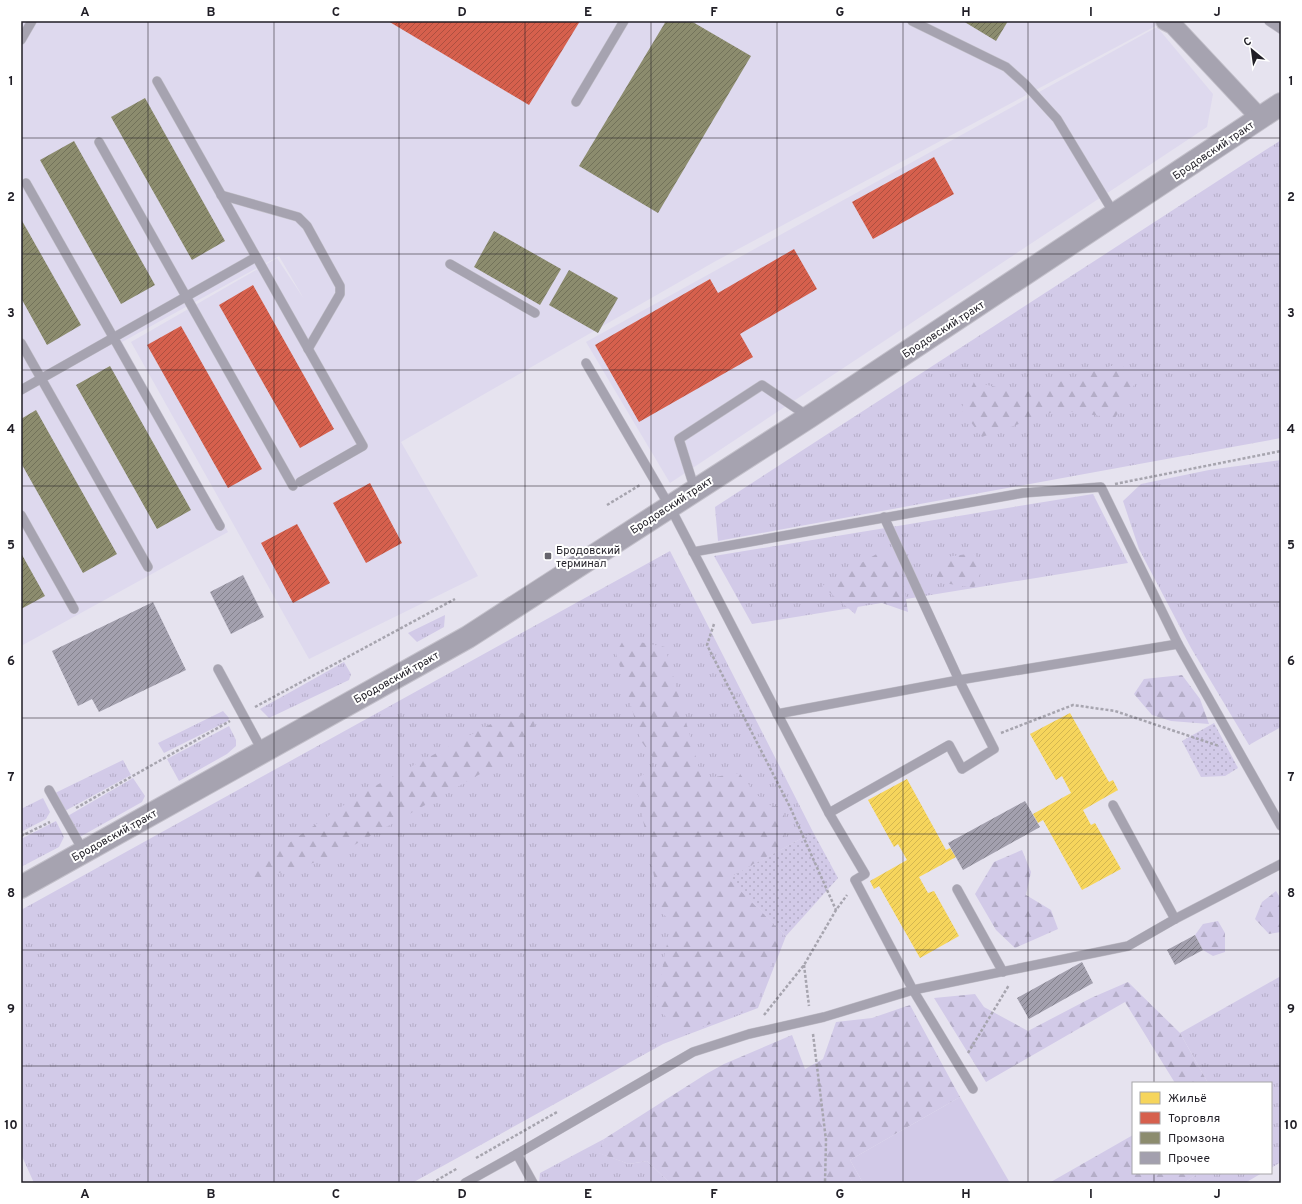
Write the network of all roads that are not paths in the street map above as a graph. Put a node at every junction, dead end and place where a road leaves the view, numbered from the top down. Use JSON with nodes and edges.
{"nodes":[{"id":1,"x":32,"y":21,"type":"edge"},
{"id":2,"x":624,"y":21,"type":"edge"},
{"id":3,"x":912,"y":21,"type":"edge"},
{"id":4,"x":1165,"y":21,"type":"edge"},
{"id":5,"x":1269,"y":21,"type":"edge"},
{"id":6,"x":1281,"y":29,"type":"edge"},
{"id":7,"x":21,"y":40,"type":"edge"},
{"id":8,"x":157,"y":81,"type":"dead end"},
{"id":9,"x":576,"y":102,"type":"dead end"},
{"id":10,"x":1281,"y":104,"type":"edge"},
{"id":11,"x":1260,"y":118,"type":"junction"},
{"id":12,"x":98,"y":142,"type":"dead end"},
{"id":13,"x":26,"y":183,"type":"dead end"},
{"id":14,"x":221,"y":196,"type":"junction"},
{"id":15,"x":1115,"y":215,"type":"junction"},
{"id":16,"x":256,"y":257,"type":"junction"},
{"id":17,"x":450,"y":264,"type":"dead end"},
{"id":18,"x":186,"y":297,"type":"junction"},
{"id":19,"x":535,"y":313,"type":"dead end"},
{"id":20,"x":114,"y":338,"type":"junction"},
{"id":21,"x":21,"y":342,"type":"edge"},
{"id":22,"x":308,"y":349,"type":"junction"},
{"id":23,"x":586,"y":363,"type":"dead end"},
{"id":24,"x":41,"y":379,"type":"junction"},
{"id":25,"x":21,"y":390,"type":"edge"},
{"id":26,"x":809,"y":417,"type":"junction"},
{"id":27,"x":695,"y":490,"type":"junction"},
{"id":28,"x":670,"y":507,"type":"junction"},
{"id":29,"x":21,"y":515,"type":"edge"},
{"id":30,"x":884,"y":517,"type":"junction"},
{"id":31,"x":220,"y":526,"type":"dead end"},
{"id":32,"x":694,"y":552,"type":"junction"},
{"id":33,"x":148,"y":567,"type":"dead end"},
{"id":34,"x":74,"y":609,"type":"dead end"},
{"id":35,"x":1178,"y":644,"type":"junction"},
{"id":36,"x":218,"y":669,"type":"dead end"},
{"id":37,"x":959,"y":680,"type":"junction"},
{"id":38,"x":777,"y":714,"type":"junction"},
{"id":39,"x":263,"y":752,"type":"junction"},
{"id":40,"x":49,"y":790,"type":"dead end"},
{"id":41,"x":1113,"y":805,"type":"dead end"},
{"id":42,"x":829,"y":813,"type":"junction"},
{"id":43,"x":1281,"y":826,"type":"edge"},
{"id":44,"x":84,"y":852,"type":"junction"},
{"id":45,"x":1281,"y":864,"type":"edge"},
{"id":46,"x":21,"y":887,"type":"edge"},
{"id":47,"x":957,"y":889,"type":"dead end"},
{"id":48,"x":1175,"y":919,"type":"junction"},
{"id":49,"x":1002,"y":972,"type":"junction"},
{"id":50,"x":913,"y":990,"type":"junction"},
{"id":51,"x":973,"y":1089,"type":"dead end"},
{"id":52,"x":517,"y":1154,"type":"junction"},
{"id":53,"x":465,"y":1183,"type":"edge"},
{"id":54,"x":533,"y":1183,"type":"edge"}],
"edges":[{"from":1,"to":7,"type":"lane"},
{"from":2,"to":9,"type":"lane"},
{"from":3,"to":15,"type":"lane"},
{"from":4,"to":11,"type":"street"},
{"from":5,"to":6,"type":"lane"},
{"from":8,"to":14,"type":"lane"},
{"from":10,"to":11,"type":"street","name":"Бродовский тракт"},
{"from":11,"to":15,"type":"street","name":"Бродовский тракт"},
{"from":12,"to":18,"type":"lane"},
{"from":13,"to":20,"type":"lane"},
{"from":14,"to":16,"type":"lane"},
{"from":14,"to":22,"type":"lane"},
{"from":15,"to":26,"type":"street","name":"Бродовский тракт"},
{"from":16,"to":18,"type":"lane"},
{"from":16,"to":22,"type":"lane"},
{"from":17,"to":19,"type":"lane"},
{"from":18,"to":20,"type":"lane"},
{"from":18,"to":22,"type":"lane"},
{"from":20,"to":24,"type":"lane"},
{"from":20,"to":31,"type":"lane"},
{"from":21,"to":24,"type":"lane"},
{"from":23,"to":28,"type":"lane"},
{"from":24,"to":25,"type":"lane"},
{"from":24,"to":33,"type":"lane"},
{"from":26,"to":27,"type":"street","name":"Бродовский тракт"},
{"from":26,"to":27,"type":"lane"},
{"from":27,"to":28,"type":"street","name":"Бродовский тракт"},
{"from":28,"to":32,"type":"lane"},
{"from":28,"to":39,"type":"street","name":"Бродовский тракт"},
{"from":29,"to":34,"type":"lane"},
{"from":30,"to":32,"type":"lane"},
{"from":30,"to":35,"type":"lane"},
{"from":30,"to":37,"type":"lane"},
{"from":32,"to":38,"type":"lane"},
{"from":35,"to":37,"type":"lane"},
{"from":35,"to":43,"type":"lane"},
{"from":36,"to":39,"type":"lane"},
{"from":37,"to":38,"type":"lane"},
{"from":37,"to":42,"type":"lane"},
{"from":38,"to":42,"type":"lane"},
{"from":39,"to":44,"type":"street","name":"Бродовский тракт"},
{"from":40,"to":44,"type":"lane"},
{"from":41,"to":48,"type":"lane"},
{"from":42,"to":50,"type":"lane"},
{"from":44,"to":46,"type":"street","name":"Бродовский тракт"},
{"from":45,"to":48,"type":"lane"},
{"from":47,"to":49,"type":"lane"},
{"from":48,"to":49,"type":"lane"},
{"from":49,"to":50,"type":"lane"},
{"from":50,"to":51,"type":"lane"},
{"from":50,"to":52,"type":"lane"},
{"from":52,"to":53,"type":"lane"},
{"from":52,"to":54,"type":"lane"}]}
